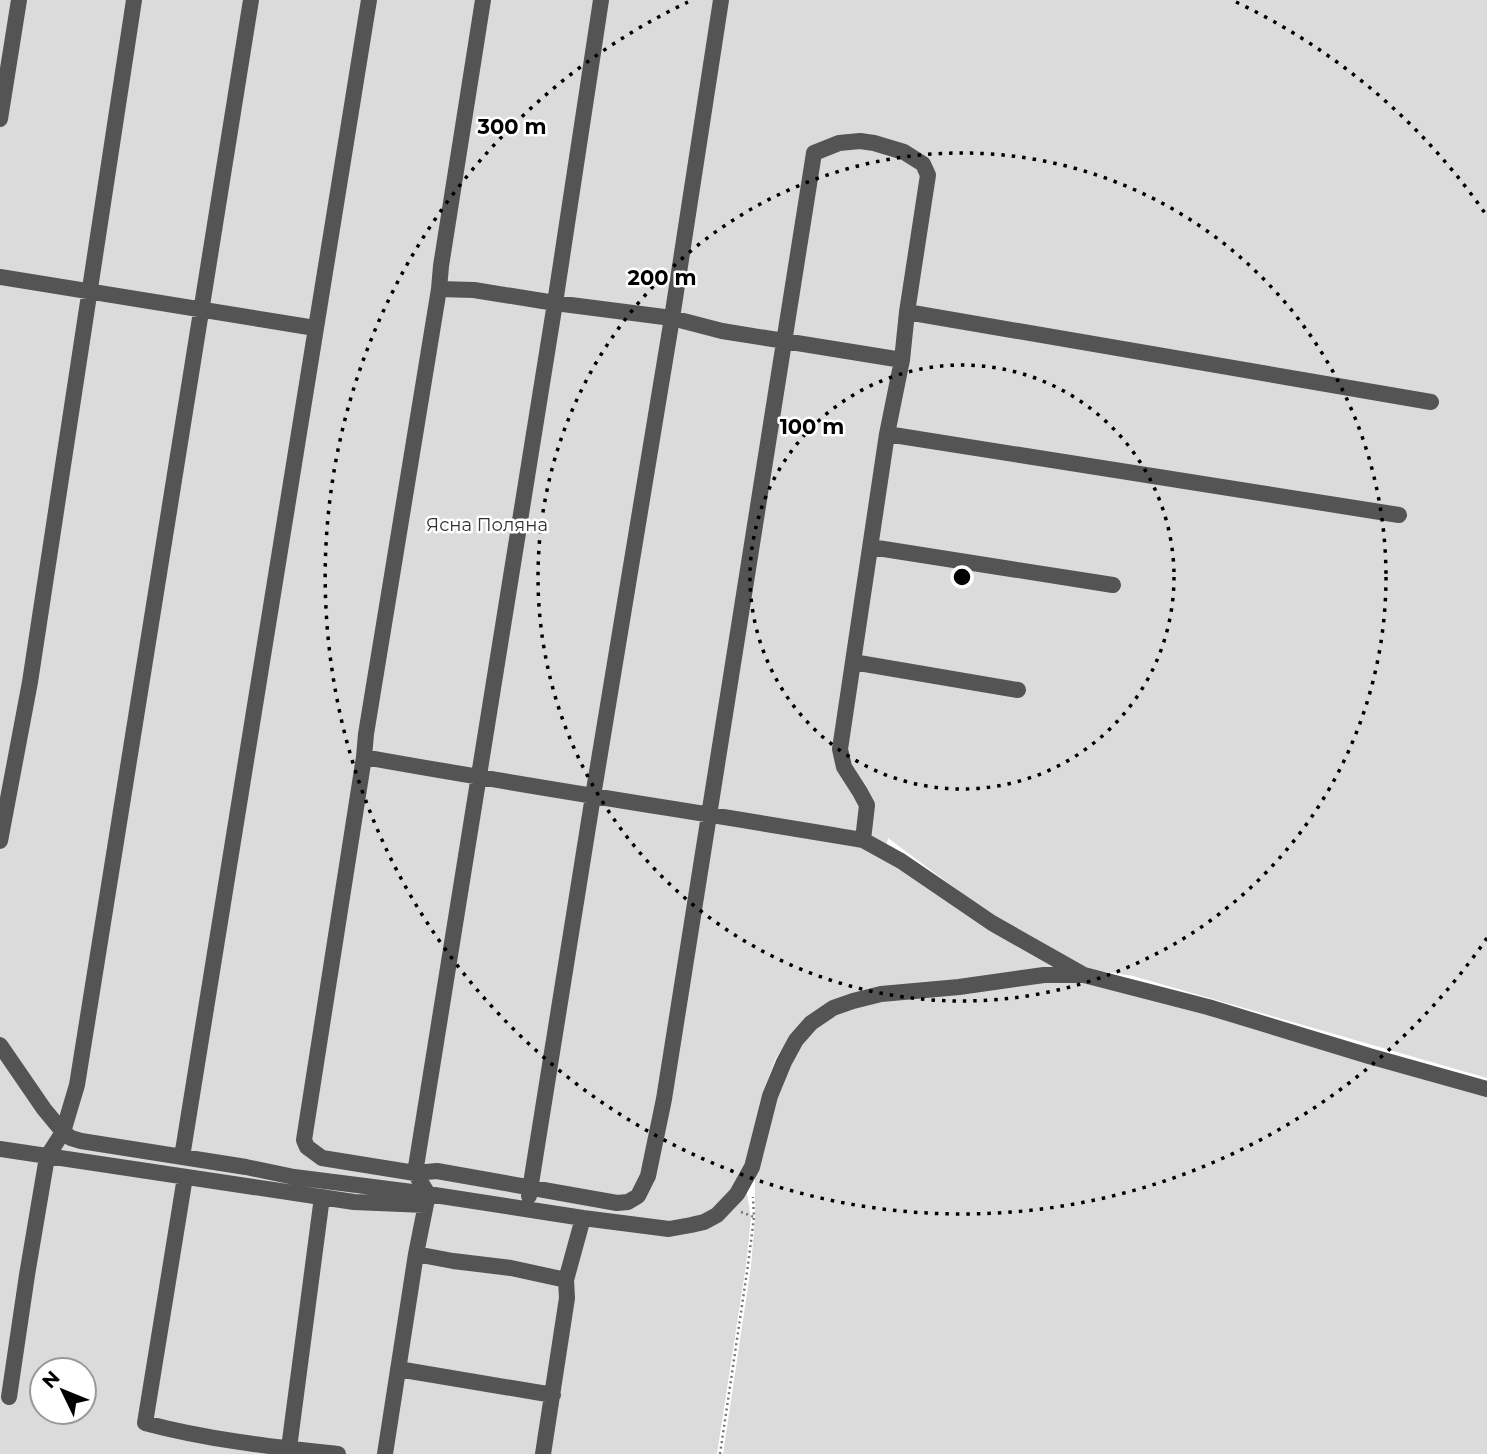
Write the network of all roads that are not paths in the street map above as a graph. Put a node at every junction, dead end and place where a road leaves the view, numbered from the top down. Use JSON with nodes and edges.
{"nodes":[{"id":1,"x":19,"y":0,"type":"edge"},
{"id":2,"x":134,"y":0,"type":"edge"},
{"id":3,"x":251,"y":0,"type":"edge"},
{"id":4,"x":369,"y":0,"type":"edge"},
{"id":5,"x":483,"y":0,"type":"edge"},
{"id":6,"x":601,"y":0,"type":"edge"},
{"id":7,"x":721,"y":0,"type":"edge"},
{"id":8,"x":0,"y":118,"type":"edge"},
{"id":9,"x":0,"y":277,"type":"edge"},
{"id":10,"x":439,"y":289,"type":"junction"},
{"id":11,"x":89,"y":290,"type":"junction"},
{"id":12,"x":555,"y":303,"type":"junction"},
{"id":13,"x":201,"y":309,"type":"junction"},
{"id":14,"x":907,"y":312,"type":"junction"},
{"id":15,"x":672,"y":318,"type":"junction"},
{"id":16,"x":316,"y":328,"type":"junction"},
{"id":17,"x":785,"y":342,"type":"junction"},
{"id":18,"x":902,"y":360,"type":"junction"},
{"id":19,"x":1432,"y":402,"type":"dead end"},
{"id":20,"x":887,"y":434,"type":"junction"},
{"id":21,"x":1399,"y":515,"type":"dead end"},
{"id":22,"x":871,"y":547,"type":"junction"},
{"id":23,"x":1113,"y":585,"type":"dead end"},
{"id":24,"x":853,"y":662,"type":"junction"},
{"id":25,"x":1018,"y":690,"type":"dead end"},
{"id":26,"x":364,"y":757,"type":"junction"},
{"id":27,"x":478,"y":778,"type":"junction"},
{"id":28,"x":593,"y":796,"type":"junction"},
{"id":29,"x":709,"y":814,"type":"junction"},
{"id":30,"x":863,"y":840,"type":"junction"},
{"id":31,"x":0,"y":841,"type":"edge"},
{"id":32,"x":1084,"y":975,"type":"junction"},
{"id":33,"x":0,"y":1045,"type":"edge"},
{"id":34,"x":1487,"y":1089,"type":"edge"},
{"id":35,"x":63,"y":1132,"type":"junction"},
{"id":36,"x":0,"y":1149,"type":"edge"},
{"id":37,"x":47,"y":1157,"type":"junction"},
{"id":38,"x":182,"y":1157,"type":"junction"},
{"id":39,"x":415,"y":1173,"type":"junction"},
{"id":40,"x":185,"y":1177,"type":"junction"},
{"id":41,"x":530,"y":1187,"type":"junction"},
{"id":42,"x":323,"y":1197,"type":"junction"},
{"id":43,"x":426,"y":1199,"type":"junction"},
{"id":44,"x":527,"y":1209,"type":"junction"},
{"id":45,"x":583,"y":1218,"type":"junction"},
{"id":46,"x":416,"y":1254,"type":"junction"},
{"id":47,"x":566,"y":1280,"type":"junction"},
{"id":48,"x":398,"y":1369,"type":"junction"},
{"id":49,"x":553,"y":1395,"type":"junction"},
{"id":50,"x":9,"y":1397,"type":"dead end"},
{"id":51,"x":232,"y":1447,"type":"edge"},
{"id":52,"x":289,"y":1448,"type":"junction"},
{"id":53,"x":338,"y":1454,"type":"edge"},
{"id":54,"x":386,"y":1454,"type":"edge"},
{"id":55,"x":543,"y":1454,"type":"edge"}],
"edges":[{"from":1,"to":8,"type":"street"},
{"from":2,"to":11,"type":"street"},
{"from":3,"to":13,"type":"street"},
{"from":4,"to":16,"type":"street"},
{"from":5,"to":10,"type":"street"},
{"from":6,"to":12,"type":"street"},
{"from":7,"to":15,"type":"street"},
{"from":9,"to":11,"type":"street"},
{"from":10,"to":12,"type":"street"},
{"from":10,"to":26,"type":"street"},
{"from":11,"to":13,"type":"street"},
{"from":11,"to":31,"type":"street"},
{"from":12,"to":15,"type":"street"},
{"from":12,"to":27,"type":"street"},
{"from":13,"to":16,"type":"street"},
{"from":13,"to":35,"type":"street"},
{"from":14,"to":17,"type":"street"},
{"from":14,"to":18,"type":"street"},
{"from":14,"to":19,"type":"street"},
{"from":15,"to":17,"type":"street"},
{"from":15,"to":28,"type":"street"},
{"from":16,"to":38,"type":"street"},
{"from":17,"to":18,"type":"street"},
{"from":17,"to":29,"type":"street"},
{"from":18,"to":20,"type":"street"},
{"from":20,"to":21,"type":"street"},
{"from":20,"to":22,"type":"street"},
{"from":22,"to":23,"type":"street"},
{"from":22,"to":24,"type":"street"},
{"from":24,"to":25,"type":"street"},
{"from":24,"to":30,"type":"street"},
{"from":26,"to":27,"type":"street"},
{"from":26,"to":39,"type":"street"},
{"from":27,"to":28,"type":"street"},
{"from":27,"to":39,"type":"street"},
{"from":28,"to":29,"type":"street"},
{"from":28,"to":41,"type":"street"},
{"from":29,"to":30,"type":"street"},
{"from":29,"to":41,"type":"street"},
{"from":30,"to":32,"type":"street"},
{"from":32,"to":34,"type":"street"},
{"from":32,"to":45,"type":"street"},
{"from":33,"to":35,"type":"street"},
{"from":35,"to":37,"type":"street"},
{"from":35,"to":38,"type":"street"},
{"from":36,"to":37,"type":"street"},
{"from":37,"to":40,"type":"street"},
{"from":37,"to":50,"type":"street"},
{"from":38,"to":43,"type":"street"},
{"from":39,"to":41,"type":"street"},
{"from":39,"to":43,"type":"street"},
{"from":40,"to":42,"type":"street"},
{"from":40,"to":51,"type":"street"},
{"from":41,"to":44,"type":"street"},
{"from":42,"to":43,"type":"street"},
{"from":42,"to":52,"type":"street"},
{"from":43,"to":44,"type":"street"},
{"from":43,"to":46,"type":"street"},
{"from":44,"to":45,"type":"street"},
{"from":45,"to":47,"type":"street"},
{"from":46,"to":47,"type":"street"},
{"from":46,"to":48,"type":"street"},
{"from":47,"to":49,"type":"street"},
{"from":48,"to":49,"type":"street"},
{"from":48,"to":54,"type":"street"},
{"from":49,"to":55,"type":"street"},
{"from":51,"to":52,"type":"street"},
{"from":52,"to":53,"type":"street"}]}
